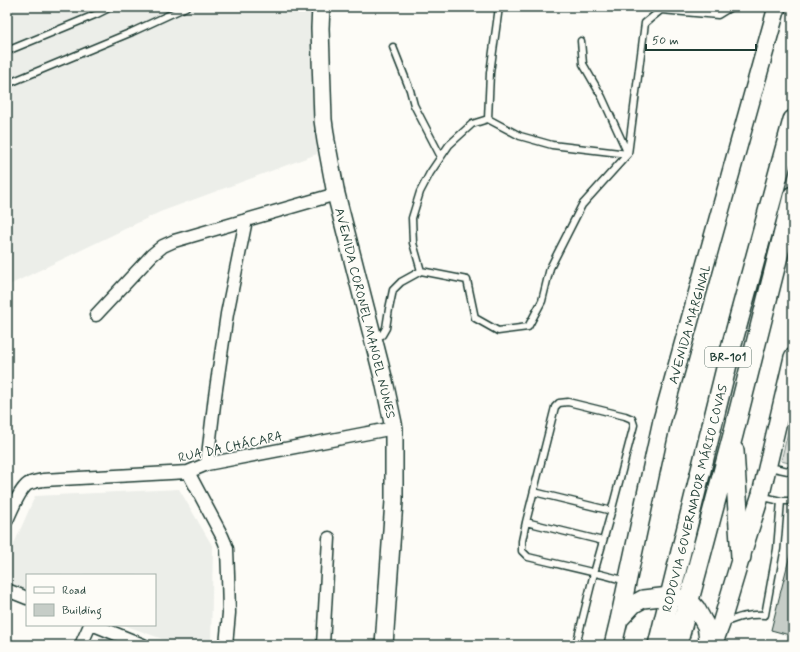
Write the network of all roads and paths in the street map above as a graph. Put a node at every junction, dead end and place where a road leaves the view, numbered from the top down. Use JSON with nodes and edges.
{"nodes":[{"id":1,"x":111,"y":7,"type":"edge"},
{"id":2,"x":186,"y":7,"type":"edge"},
{"id":3,"x":321,"y":7,"type":"edge"},
{"id":4,"x":499,"y":7,"type":"edge"},
{"id":5,"x":731,"y":7,"type":"edge"},
{"id":6,"x":777,"y":7,"type":"edge"},
{"id":7,"x":581,"y":41,"type":"dead end"},
{"id":8,"x":393,"y":47,"type":"dead end"},
{"id":9,"x":7,"y":51,"type":"edge"},
{"id":10,"x":7,"y":84,"type":"edge"},
{"id":11,"x":488,"y":119,"type":"junction"},
{"id":12,"x":793,"y":120,"type":"edge"},
{"id":13,"x":628,"y":154,"type":"junction"},
{"id":14,"x":441,"y":157,"type":"junction"},
{"id":15,"x":336,"y":194,"type":"junction"},
{"id":16,"x":793,"y":196,"type":"edge"},
{"id":17,"x":246,"y":220,"type":"junction"},
{"id":18,"x":420,"y":271,"type":"junction"},
{"id":19,"x":96,"y":315,"type":"dead end"},
{"id":20,"x":372,"y":337,"type":"junction"},
{"id":21,"x":793,"y":358,"type":"edge"},
{"id":22,"x":394,"y":428,"type":"junction"},
{"id":23,"x":733,"y":436,"type":"junction"},
{"id":24,"x":207,"y":464,"type":"junction"},
{"id":25,"x":768,"y":467,"type":"junction"},
{"id":26,"x":188,"y":472,"type":"junction"},
{"id":27,"x":793,"y":472,"type":"edge"},
{"id":28,"x":534,"y":492,"type":"junction"},
{"id":29,"x":761,"y":494,"type":"junction"},
{"id":30,"x":781,"y":501,"type":"junction"},
{"id":31,"x":793,"y":501,"type":"edge"},
{"id":32,"x":612,"y":511,"type":"junction"},
{"id":33,"x":7,"y":520,"type":"edge"},
{"id":34,"x":526,"y":522,"type":"junction"},
{"id":35,"x":330,"y":538,"type":"dead end"},
{"id":36,"x":603,"y":542,"type":"junction"},
{"id":37,"x":741,"y":557,"type":"junction"},
{"id":38,"x":594,"y":573,"type":"junction"},
{"id":39,"x":628,"y":581,"type":"junction"},
{"id":40,"x":7,"y":590,"type":"edge"},
{"id":41,"x":670,"y":596,"type":"junction"},
{"id":42,"x":26,"y":598,"type":"edge"},
{"id":43,"x":689,"y":600,"type":"junction"},
{"id":44,"x":619,"y":620,"type":"junction"},
{"id":45,"x":721,"y":624,"type":"junction"},
{"id":46,"x":90,"y":626,"type":"edge"},
{"id":47,"x":96,"y":626,"type":"edge"},
{"id":48,"x":81,"y":645,"type":"edge"},
{"id":49,"x":143,"y":645,"type":"edge"},
{"id":50,"x":226,"y":645,"type":"edge"},
{"id":51,"x":323,"y":645,"type":"edge"},
{"id":52,"x":384,"y":645,"type":"edge"},
{"id":53,"x":576,"y":645,"type":"edge"},
{"id":54,"x":613,"y":645,"type":"edge"},
{"id":55,"x":658,"y":645,"type":"edge"},
{"id":56,"x":677,"y":645,"type":"edge"},
{"id":57,"x":709,"y":645,"type":"edge"},
{"id":58,"x":713,"y":645,"type":"edge"}],
"edges":[{"from":1,"to":9,"type":"lane"},
{"from":2,"to":10,"type":"lane"},
{"from":3,"to":15,"type":"main road","name":"AVENIDA CORONEL MANOEL NUNES"},
{"from":4,"to":11,"type":"lane"},
{"from":5,"to":13,"type":"lane"},
{"from":6,"to":39,"type":"main road","name":"AVENIDA MARGINAL"},
{"from":7,"to":13,"type":"lane"},
{"from":8,"to":14,"type":"lane"},
{"from":11,"to":13,"type":"lane"},
{"from":11,"to":14,"type":"lane"},
{"from":12,"to":41,"type":"main road","name":"RODOVIA GOVERNADOR MÁRIO COVAS","number":"BR-101"},
{"from":13,"to":18,"type":"lane"},
{"from":14,"to":18,"type":"lane"},
{"from":15,"to":17,"type":"street"},
{"from":15,"to":20,"type":"main road","name":"AVENIDA CORONEL MANOEL NUNES"},
{"from":16,"to":23,"type":"main road","name":"RODOVIA GOVERNADOR MÁRIO COVAS","number":"BR-101"},
{"from":17,"to":19,"type":"street"},
{"from":17,"to":24,"type":"street"},
{"from":18,"to":20,"type":"lane"},
{"from":20,"to":22,"type":"main road","name":"AVENIDA CORONEL MANOEL NUNES"},
{"from":21,"to":25,"type":"main road"},
{"from":22,"to":24,"type":"street","name":"RUA DA CHÁCARA"},
{"from":22,"to":52,"type":"main road","name":"AVENIDA CORONEL MANOEL NUNES"},
{"from":23,"to":37,"type":"main road"},
{"from":23,"to":43,"type":"main road","name":"RODOVIA GOVERNADOR MÁRIO COVAS","number":"BR-101"},
{"from":24,"to":26,"type":"street","name":"RUA DA CHÁCARA"},
{"from":25,"to":27,"type":"lane"},
{"from":25,"to":29,"type":"main road"},
{"from":26,"to":33,"type":"street","name":"RUA DA CHÁCARA"},
{"from":26,"to":50,"type":"street"},
{"from":28,"to":32,"type":"lane"},
{"from":28,"to":32,"type":"lane"},
{"from":28,"to":34,"type":"lane"},
{"from":29,"to":30,"type":"lane"},
{"from":29,"to":37,"type":"main road"},
{"from":30,"to":31,"type":"lane"},
{"from":30,"to":45,"type":"lane"},
{"from":32,"to":36,"type":"lane"},
{"from":34,"to":36,"type":"lane"},
{"from":34,"to":38,"type":"lane"},
{"from":35,"to":51,"type":"street"},
{"from":36,"to":38,"type":"lane"},
{"from":37,"to":45,"type":"main road"},
{"from":38,"to":39,"type":"lane"},
{"from":38,"to":53,"type":"lane"},
{"from":39,"to":44,"type":"main road","name":"AVENIDA MARGINAL"},
{"from":40,"to":42,"type":"street"},
{"from":41,"to":43,"type":"main road"},
{"from":41,"to":44,"type":"main road"},
{"from":41,"to":55,"type":"main road","name":"RODOVIA GOVERNADOR MÁRIO COVAS","number":"BR-101"},
{"from":43,"to":56,"type":"main road","name":"RODOVIA GOVERNADOR MÁRIO COVAS","number":"BR-101"},
{"from":43,"to":57,"type":"main road"},
{"from":44,"to":54,"type":"main road","name":"AVENIDA MARGINAL"},
{"from":45,"to":58,"type":"main road"},
{"from":46,"to":48,"type":"street"},
{"from":47,"to":49,"type":"street"}]}
